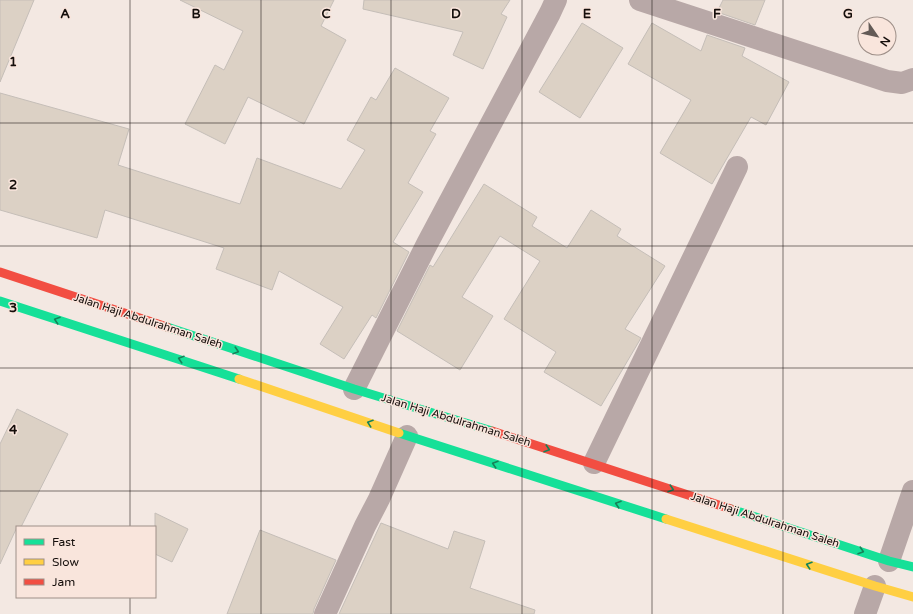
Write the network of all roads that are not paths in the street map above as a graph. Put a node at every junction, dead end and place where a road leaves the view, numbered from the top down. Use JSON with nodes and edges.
{"nodes":[{"id":1,"x":556,"y":0,"type":"edge"},
{"id":2,"x":640,"y":0,"type":"edge"},
{"id":3,"x":681,"y":6,"type":"edge"},
{"id":4,"x":913,"y":80,"type":"edge"},
{"id":5,"x":738,"y":167,"type":"dead end"},
{"id":6,"x":0,"y":272,"type":"edge"},
{"id":7,"x":0,"y":301,"type":"edge"},
{"id":8,"x":354,"y":390,"type":"junction"},
{"id":9,"x":407,"y":436,"type":"junction"},
{"id":10,"x":594,"y":464,"type":"junction"},
{"id":11,"x":913,"y":491,"type":"edge"},
{"id":12,"x":889,"y":561,"type":"junction"},
{"id":13,"x":913,"y":567,"type":"edge"},
{"id":14,"x":875,"y":586,"type":"junction"},
{"id":15,"x":913,"y":597,"type":"edge"},
{"id":16,"x":325,"y":614,"type":"edge"},
{"id":17,"x":865,"y":614,"type":"edge"}],
"edges":[{"from":1,"to":8,"type":"street"},
{"from":2,"to":3,"type":"street"},
{"from":3,"to":4,"type":"street"},
{"from":5,"to":10,"type":"street"},
{"from":6,"to":8,"type":"highway","name":"Jalan Haji Abdulrahman Saleh","one_way":true},
{"from":9,"to":7,"type":"highway","one_way":true},
{"from":8,"to":10,"type":"highway","name":"Jalan Haji Abdulrahman Saleh","one_way":true},
{"from":14,"to":9,"type":"highway","one_way":true},
{"from":9,"to":16,"type":"street"},
{"from":10,"to":12,"type":"highway","name":"Jalan Haji Abdulrahman Saleh","one_way":true},
{"from":11,"to":12,"type":"street"},
{"from":12,"to":13,"type":"highway","name":"Jalan Haji Abdulrahman Saleh"},
{"from":14,"to":15,"type":"highway"},
{"from":14,"to":17,"type":"street"}]}
